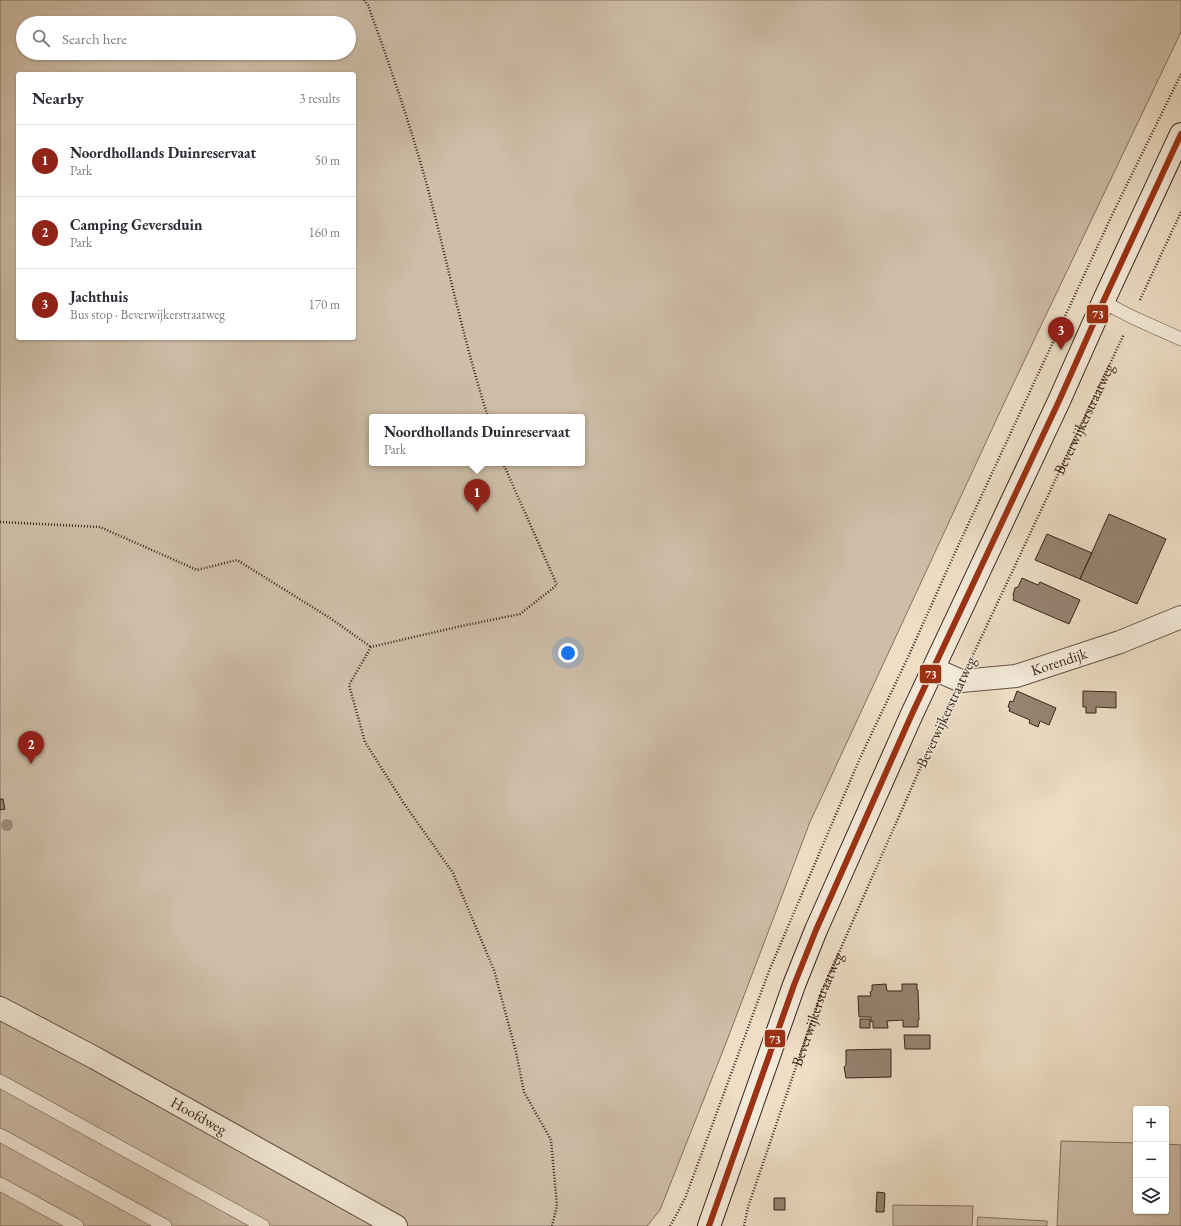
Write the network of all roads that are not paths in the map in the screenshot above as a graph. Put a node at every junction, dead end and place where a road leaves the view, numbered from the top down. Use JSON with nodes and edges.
{"nodes":[{"id":1,"x":1181,"y":134,"type":"edge"},
{"id":2,"x":1103,"y":302,"type":"junction"},
{"id":3,"x":1181,"y":338,"type":"edge"},
{"id":4,"x":1181,"y":617,"type":"edge"},
{"id":5,"x":934,"y":669,"type":"junction"},
{"id":6,"x":0,"y":1008,"type":"edge"},
{"id":7,"x":0,"y":1081,"type":"edge"},
{"id":8,"x":0,"y":1135,"type":"edge"},
{"id":9,"x":0,"y":1184,"type":"edge"},
{"id":10,"x":77,"y":1226,"type":"edge"},
{"id":11,"x":165,"y":1226,"type":"edge"},
{"id":12,"x":263,"y":1226,"type":"edge"},
{"id":13,"x":396,"y":1226,"type":"edge"},
{"id":14,"x":709,"y":1226,"type":"edge"}],
"edges":[{"from":1,"to":2,"type":"main road","name":"Beverwijkerstraatweg"},
{"from":2,"to":3,"type":"lane"},
{"from":2,"to":5,"type":"main road","name":"Beverwijkerstraatweg"},
{"from":4,"to":5,"type":"main road","name":"Korendijk"},
{"from":5,"to":14,"type":"main road","name":"Beverwijkerstraatweg"},
{"from":6,"to":13,"type":"main road","name":"Hoofdweg"},
{"from":7,"to":12,"type":"lane"},
{"from":8,"to":11,"type":"lane"},
{"from":9,"to":10,"type":"lane"}]}
